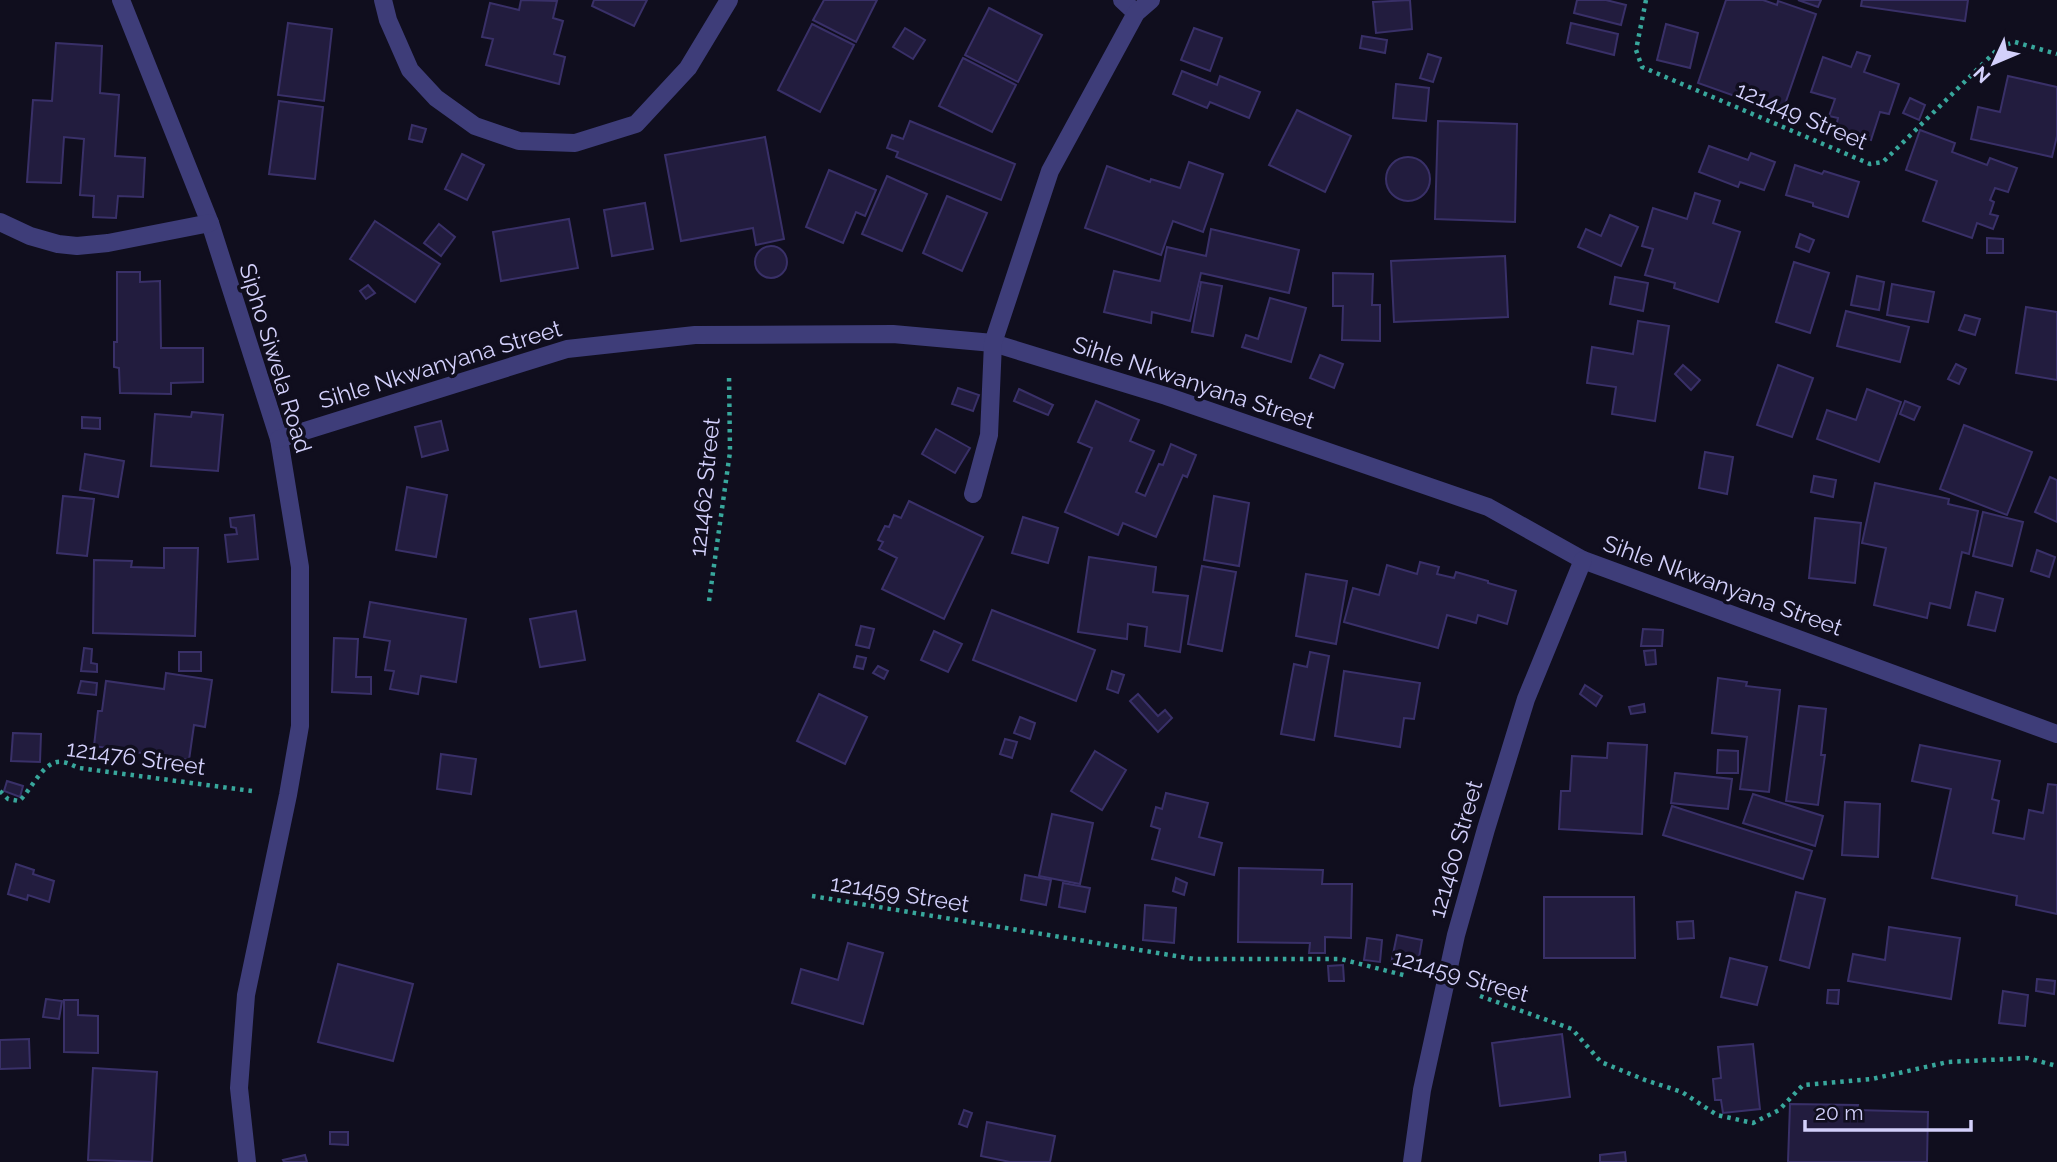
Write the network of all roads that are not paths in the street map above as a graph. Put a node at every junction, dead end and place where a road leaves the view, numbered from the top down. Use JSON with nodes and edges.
{"nodes":[{"id":1,"x":121,"y":0,"type":"edge"},
{"id":2,"x":383,"y":0,"type":"edge"},
{"id":3,"x":729,"y":0,"type":"edge"},
{"id":4,"x":1122,"y":0,"type":"edge"},
{"id":5,"x":1151,"y":0,"type":"edge"},
{"id":6,"x":1136,"y":13,"type":"junction"},
{"id":7,"x":0,"y":222,"type":"edge"},
{"id":8,"x":210,"y":223,"type":"junction"},
{"id":9,"x":993,"y":343,"type":"junction"},
{"id":10,"x":279,"y":439,"type":"junction"},
{"id":11,"x":973,"y":494,"type":"dead end"},
{"id":12,"x":1583,"y":560,"type":"junction"},
{"id":13,"x":2057,"y":734,"type":"edge"},
{"id":14,"x":247,"y":1162,"type":"edge"},
{"id":15,"x":1412,"y":1162,"type":"edge"}],
"edges":[{"from":1,"to":8,"type":"street","name":"Sipho Siwela Road"},
{"from":2,"to":3,"type":"street"},
{"from":4,"to":6,"type":"street"},
{"from":5,"to":6,"type":"street"},
{"from":6,"to":9,"type":"street"},
{"from":7,"to":8,"type":"street"},
{"from":8,"to":10,"type":"street","name":"Sipho Siwela Road"},
{"from":9,"to":10,"type":"street","name":"Sihle Nkwanyana Street"},
{"from":9,"to":11,"type":"street"},
{"from":9,"to":12,"type":"street","name":"Sihle Nkwanyana Street"},
{"from":10,"to":14,"type":"street","name":"Sipho Siwela Road"},
{"from":12,"to":13,"type":"street","name":"Sihle Nkwanyana Street"},
{"from":12,"to":15,"type":"street","name":"121460 Street"}]}
